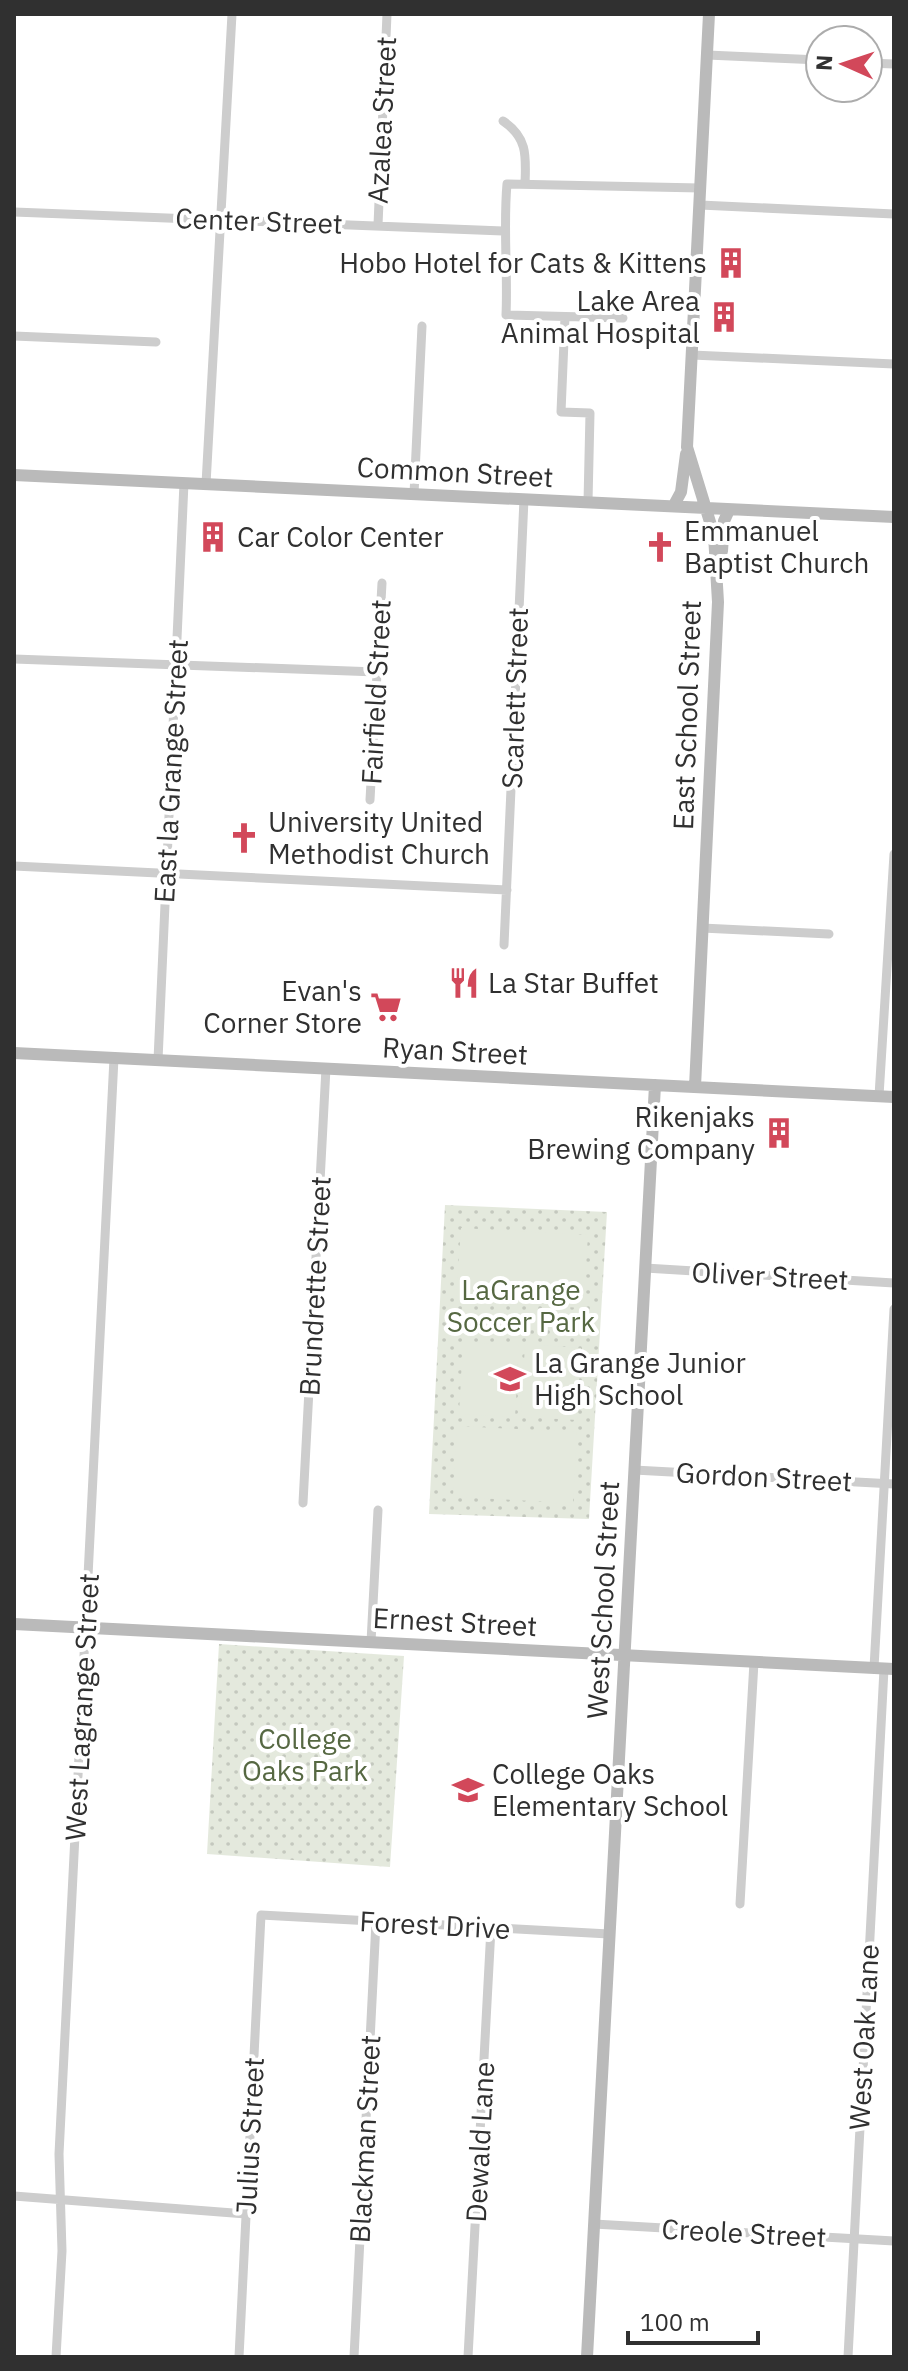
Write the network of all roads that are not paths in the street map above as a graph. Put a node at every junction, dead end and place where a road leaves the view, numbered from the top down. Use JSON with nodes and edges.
{"nodes":[{"id":1,"x":232,"y":14,"type":"edge"},
{"id":2,"x":387,"y":14,"type":"edge"},
{"id":3,"x":709,"y":14,"type":"edge"},
{"id":4,"x":707,"y":55,"type":"junction"},
{"id":5,"x":804,"y":59,"type":"edge"},
{"id":6,"x":503,"y":121,"type":"dead end"},
{"id":7,"x":525,"y":184,"type":"junction"},
{"id":8,"x":700,"y":188,"type":"junction"},
{"id":9,"x":700,"y":205,"type":"junction"},
{"id":10,"x":14,"y":212,"type":"edge"},
{"id":11,"x":894,"y":214,"type":"edge"},
{"id":12,"x":219,"y":218,"type":"junction"},
{"id":13,"x":378,"y":225,"type":"junction"},
{"id":14,"x":503,"y":231,"type":"junction"},
{"id":15,"x":565,"y":317,"type":"junction"},
{"id":16,"x":623,"y":318,"type":"dead end"},
{"id":17,"x":422,"y":326,"type":"dead end"},
{"id":18,"x":14,"y":336,"type":"edge"},
{"id":19,"x":156,"y":342,"type":"dead end"},
{"id":20,"x":692,"y":355,"type":"junction"},
{"id":21,"x":894,"y":364,"type":"edge"},
{"id":22,"x":687,"y":447,"type":"junction"},
{"id":23,"x":14,"y":475,"type":"edge"},
{"id":24,"x":184,"y":483,"type":"junction"},
{"id":25,"x":206,"y":484,"type":"junction"},
{"id":26,"x":414,"y":494,"type":"junction"},
{"id":27,"x":524,"y":499,"type":"junction"},
{"id":28,"x":588,"y":502,"type":"junction"},
{"id":29,"x":674,"y":505,"type":"junction"},
{"id":30,"x":708,"y":507,"type":"junction"},
{"id":31,"x":729,"y":510,"type":"junction"},
{"id":32,"x":894,"y":517,"type":"edge"},
{"id":33,"x":382,"y":583,"type":"dead end"},
{"id":34,"x":718,"y":602,"type":"junction"},
{"id":35,"x":14,"y":659,"type":"edge"},
{"id":36,"x":176,"y":666,"type":"junction"},
{"id":37,"x":377,"y":672,"type":"junction"},
{"id":38,"x":370,"y":800,"type":"dead end"},
{"id":39,"x":894,"y":854,"type":"edge"},
{"id":40,"x":14,"y":866,"type":"edge"},
{"id":41,"x":167,"y":873,"type":"junction"},
{"id":42,"x":507,"y":890,"type":"junction"},
{"id":43,"x":702,"y":928,"type":"junction"},
{"id":44,"x":829,"y":934,"type":"dead end"},
{"id":45,"x":504,"y":945,"type":"dead end"},
{"id":46,"x":14,"y":1053,"type":"edge"},
{"id":47,"x":114,"y":1058,"type":"junction"},
{"id":48,"x":158,"y":1060,"type":"junction"},
{"id":49,"x":326,"y":1068,"type":"junction"},
{"id":50,"x":655,"y":1085,"type":"junction"},
{"id":51,"x":695,"y":1087,"type":"junction"},
{"id":52,"x":879,"y":1096,"type":"junction"},
{"id":53,"x":894,"y":1097,"type":"edge"},
{"id":54,"x":645,"y":1268,"type":"junction"},
{"id":55,"x":894,"y":1283,"type":"edge"},
{"id":56,"x":894,"y":1309,"type":"edge"},
{"id":57,"x":634,"y":1470,"type":"junction"},
{"id":58,"x":889,"y":1484,"type":"edge"},
{"id":59,"x":303,"y":1503,"type":"dead end"},
{"id":60,"x":378,"y":1510,"type":"dead end"},
{"id":61,"x":14,"y":1624,"type":"edge"},
{"id":62,"x":86,"y":1628,"type":"junction"},
{"id":63,"x":371,"y":1642,"type":"junction"},
{"id":64,"x":624,"y":1655,"type":"junction"},
{"id":65,"x":754,"y":1662,"type":"junction"},
{"id":66,"x":884,"y":1669,"type":"edge"},
{"id":67,"x":740,"y":1904,"type":"dead end"},
{"id":68,"x":261,"y":1915,"type":"joint"},
{"id":69,"x":376,"y":1922,"type":"junction"},
{"id":70,"x":491,"y":1928,"type":"junction"},
{"id":71,"x":609,"y":1934,"type":"junction"},
{"id":72,"x":14,"y":2196,"type":"edge"},
{"id":73,"x":61,"y":2199,"type":"junction"},
{"id":74,"x":246,"y":2214,"type":"junction"},
{"id":75,"x":594,"y":2224,"type":"junction"},
{"id":76,"x":854,"y":2239,"type":"junction"},
{"id":77,"x":894,"y":2241,"type":"edge"},
{"id":78,"x":56,"y":2357,"type":"edge"},
{"id":79,"x":239,"y":2357,"type":"edge"},
{"id":80,"x":354,"y":2357,"type":"edge"},
{"id":81,"x":468,"y":2357,"type":"edge"},
{"id":82,"x":587,"y":2357,"type":"edge"},
{"id":83,"x":848,"y":2357,"type":"edge"}],
"edges":[{"from":1,"to":12,"type":"street"},
{"from":2,"to":13,"type":"street","name":"Azalea Street"},
{"from":3,"to":4,"type":"street","name":"East School Street"},
{"from":4,"to":5,"type":"street"},
{"from":4,"to":8,"type":"street","name":"East School Street"},
{"from":6,"to":7,"type":"street"},
{"from":7,"to":8,"type":"street"},
{"from":7,"to":14,"type":"street"},
{"from":8,"to":9,"type":"street","name":"East School Street"},
{"from":9,"to":11,"type":"street"},
{"from":9,"to":20,"type":"street","name":"East School Street"},
{"from":10,"to":12,"type":"street","name":"Center Street"},
{"from":12,"to":13,"type":"street","name":"Center Street"},
{"from":12,"to":25,"type":"street"},
{"from":13,"to":14,"type":"street","name":"Center Street"},
{"from":14,"to":15,"type":"street"},
{"from":15,"to":16,"type":"street"},
{"from":15,"to":28,"type":"street"},
{"from":17,"to":26,"type":"street"},
{"from":18,"to":19,"type":"street"},
{"from":20,"to":21,"type":"street"},
{"from":20,"to":22,"type":"street","name":"East School Street"},
{"from":22,"to":29,"type":"street"},
{"from":22,"to":30,"type":"street","name":"East School Street"},
{"from":23,"to":24,"type":"street","name":"Common Street"},
{"from":24,"to":25,"type":"street","name":"Common Street"},
{"from":24,"to":36,"type":"street","name":"East la Grange Street"},
{"from":25,"to":26,"type":"street","name":"Common Street"},
{"from":26,"to":27,"type":"street","name":"Common Street"},
{"from":27,"to":28,"type":"street","name":"Common Street"},
{"from":27,"to":42,"type":"street","name":"Scarlett Street"},
{"from":28,"to":29,"type":"street","name":"Common Street"},
{"from":29,"to":30,"type":"street","name":"Common Street"},
{"from":30,"to":31,"type":"street","name":"Common Street"},
{"from":30,"to":34,"type":"street","name":"East School Street"},
{"from":31,"to":32,"type":"street","name":"Common Street"},
{"from":31,"to":34,"type":"street"},
{"from":33,"to":37,"type":"street","name":"Fairfield Street"},
{"from":34,"to":43,"type":"street","name":"East School Street"},
{"from":35,"to":36,"type":"street"},
{"from":36,"to":37,"type":"street"},
{"from":36,"to":41,"type":"street","name":"East la Grange Street"},
{"from":37,"to":38,"type":"street","name":"Fairfield Street"},
{"from":39,"to":52,"type":"street"},
{"from":40,"to":41,"type":"street"},
{"from":41,"to":42,"type":"street"},
{"from":41,"to":48,"type":"street","name":"East la Grange Street"},
{"from":42,"to":45,"type":"street","name":"Scarlett Street"},
{"from":43,"to":44,"type":"street"},
{"from":43,"to":51,"type":"street","name":"East School Street"},
{"from":46,"to":47,"type":"street","name":"Ryan Street"},
{"from":47,"to":48,"type":"street","name":"Ryan Street"},
{"from":47,"to":62,"type":"street","name":"West Lagrange Street"},
{"from":48,"to":49,"type":"street","name":"Ryan Street"},
{"from":49,"to":50,"type":"street","name":"Ryan Street"},
{"from":49,"to":59,"type":"street","name":"Brundrette Street"},
{"from":50,"to":51,"type":"street","name":"Ryan Street"},
{"from":50,"to":54,"type":"street","name":"West School Street"},
{"from":51,"to":52,"type":"street","name":"Ryan Street"},
{"from":52,"to":53,"type":"street","name":"Ryan Street"},
{"from":54,"to":55,"type":"street","name":"Oliver Street"},
{"from":54,"to":57,"type":"street","name":"West School Street"},
{"from":56,"to":58,"type":"street","name":"West Oak Lane"},
{"from":57,"to":58,"type":"street","name":"Gordon Street"},
{"from":57,"to":64,"type":"street","name":"West School Street"},
{"from":58,"to":66,"type":"street","name":"West Oak Lane"},
{"from":60,"to":63,"type":"street"},
{"from":61,"to":62,"type":"street","name":"Ernest Street"},
{"from":62,"to":63,"type":"street","name":"Ernest Street"},
{"from":62,"to":73,"type":"street","name":"West Lagrange Street"},
{"from":63,"to":64,"type":"street","name":"Ernest Street"},
{"from":64,"to":65,"type":"street","name":"Ernest Street"},
{"from":64,"to":71,"type":"street","name":"West School Street"},
{"from":65,"to":66,"type":"street","name":"Ernest Street"},
{"from":65,"to":67,"type":"street"},
{"from":66,"to":76,"type":"street","name":"West Oak Lane"},
{"from":68,"to":69,"type":"street","name":"Forest Drive"},
{"from":68,"to":74,"type":"street","name":"Julius Street"},
{"from":69,"to":70,"type":"street","name":"Forest Drive"},
{"from":69,"to":80,"type":"street","name":"Blackman Street"},
{"from":70,"to":71,"type":"street","name":"Forest Drive"},
{"from":70,"to":81,"type":"street","name":"Dewald Lane"},
{"from":71,"to":75,"type":"street","name":"West School Street"},
{"from":72,"to":73,"type":"street"},
{"from":73,"to":74,"type":"street"},
{"from":73,"to":78,"type":"street","name":"West Lagrange Street"},
{"from":74,"to":79,"type":"street","name":"Julius Street"},
{"from":75,"to":76,"type":"street","name":"Creole Street"},
{"from":75,"to":82,"type":"street","name":"West School Street"},
{"from":76,"to":77,"type":"street","name":"Creole Street"},
{"from":76,"to":83,"type":"street","name":"West Oak Lane"}]}
